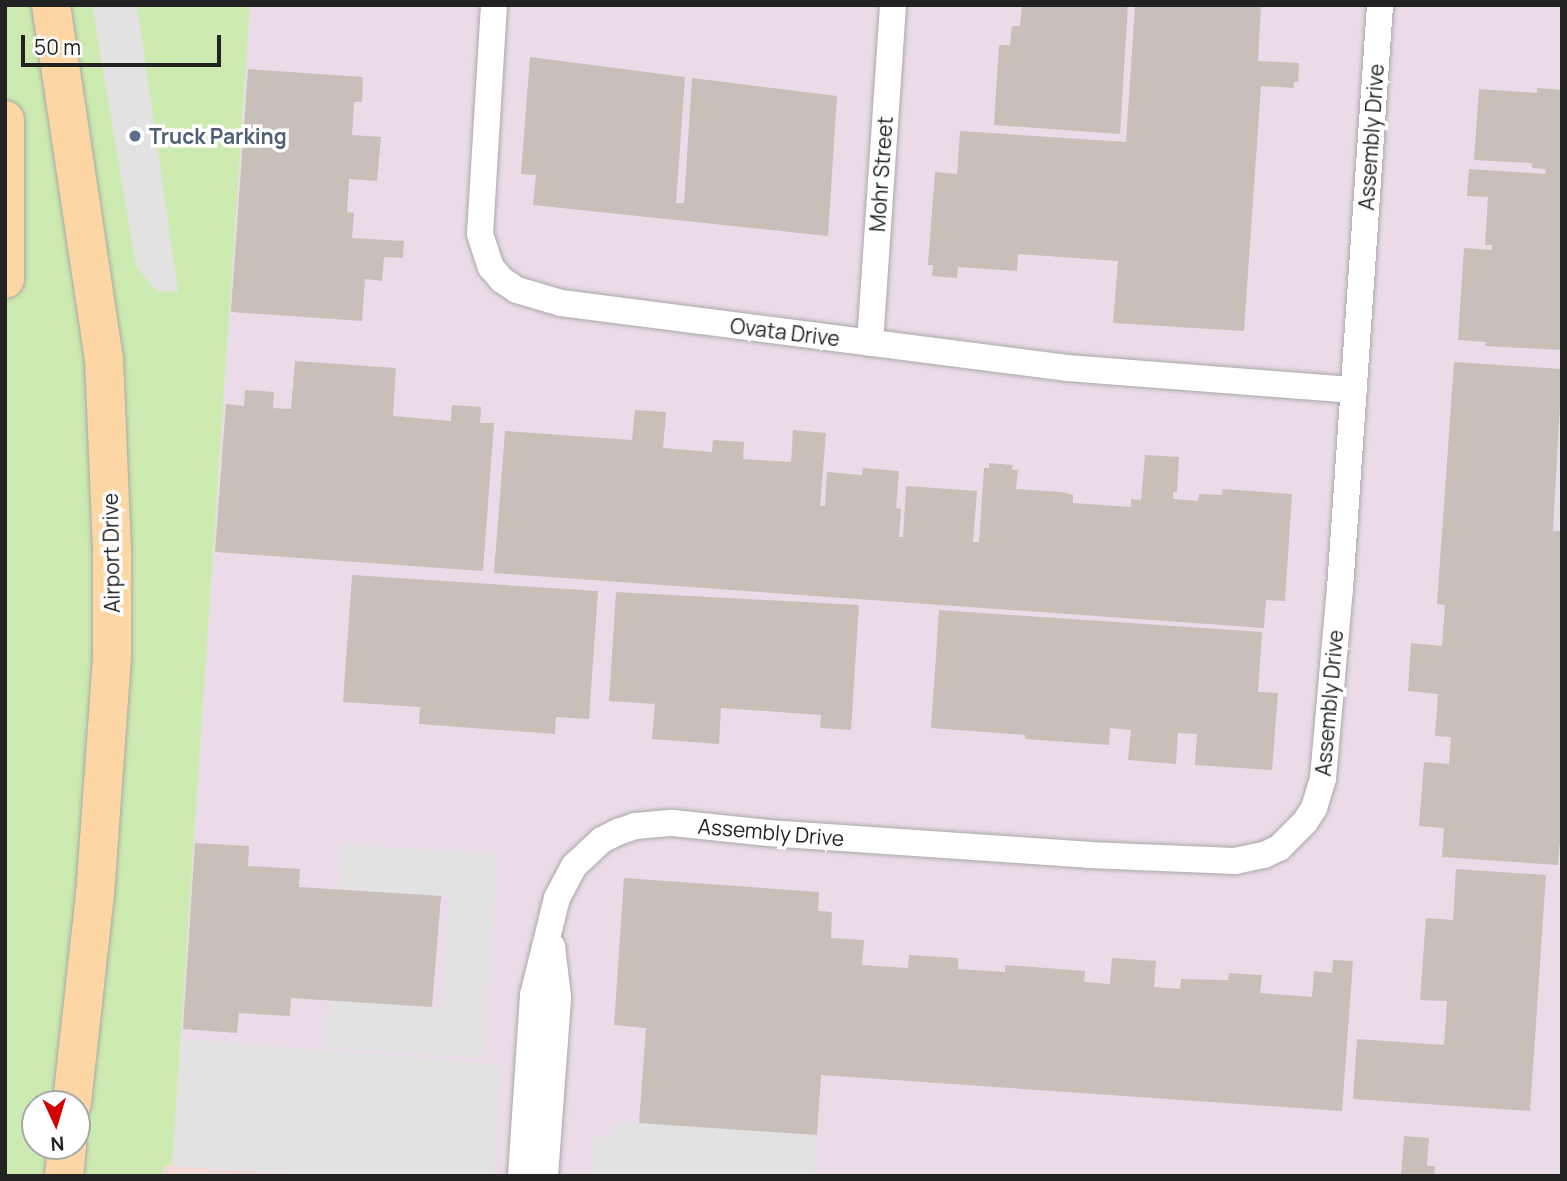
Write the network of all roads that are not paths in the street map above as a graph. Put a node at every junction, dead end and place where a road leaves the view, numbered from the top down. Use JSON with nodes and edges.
{"nodes":[{"id":1,"x":51,"y":5,"type":"edge"},
{"id":2,"x":494,"y":5,"type":"edge"},
{"id":3,"x":893,"y":5,"type":"edge"},
{"id":4,"x":1380,"y":5,"type":"edge"},
{"id":5,"x":5,"y":120,"type":"edge"},
{"id":6,"x":5,"y":279,"type":"edge"},
{"id":7,"x":870,"y":343,"type":"junction"},
{"id":8,"x":1353,"y":390,"type":"junction"},
{"id":9,"x":550,"y":930,"type":"junction"},
{"id":10,"x":74,"y":1090,"type":"edge"},
{"id":11,"x":521,"y":1176,"type":"edge"},
{"id":12,"x":545,"y":1176,"type":"edge"}],
"edges":[{"from":1,"to":10,"type":"main road","name":"Airport Drive"},
{"from":2,"to":7,"type":"street","name":"Ovata Drive"},
{"from":3,"to":7,"type":"street","name":"Mohr Street"},
{"from":4,"to":8,"type":"street","name":"Assembly Drive"},
{"from":5,"to":6,"type":"main road"},
{"from":7,"to":8,"type":"street","name":"Ovata Drive"},
{"from":8,"to":9,"type":"street","name":"Assembly Drive"},
{"from":9,"to":11,"type":"street","name":"Assembly Drive"},
{"from":9,"to":12,"type":"street","name":"Assembly Drive"}]}
